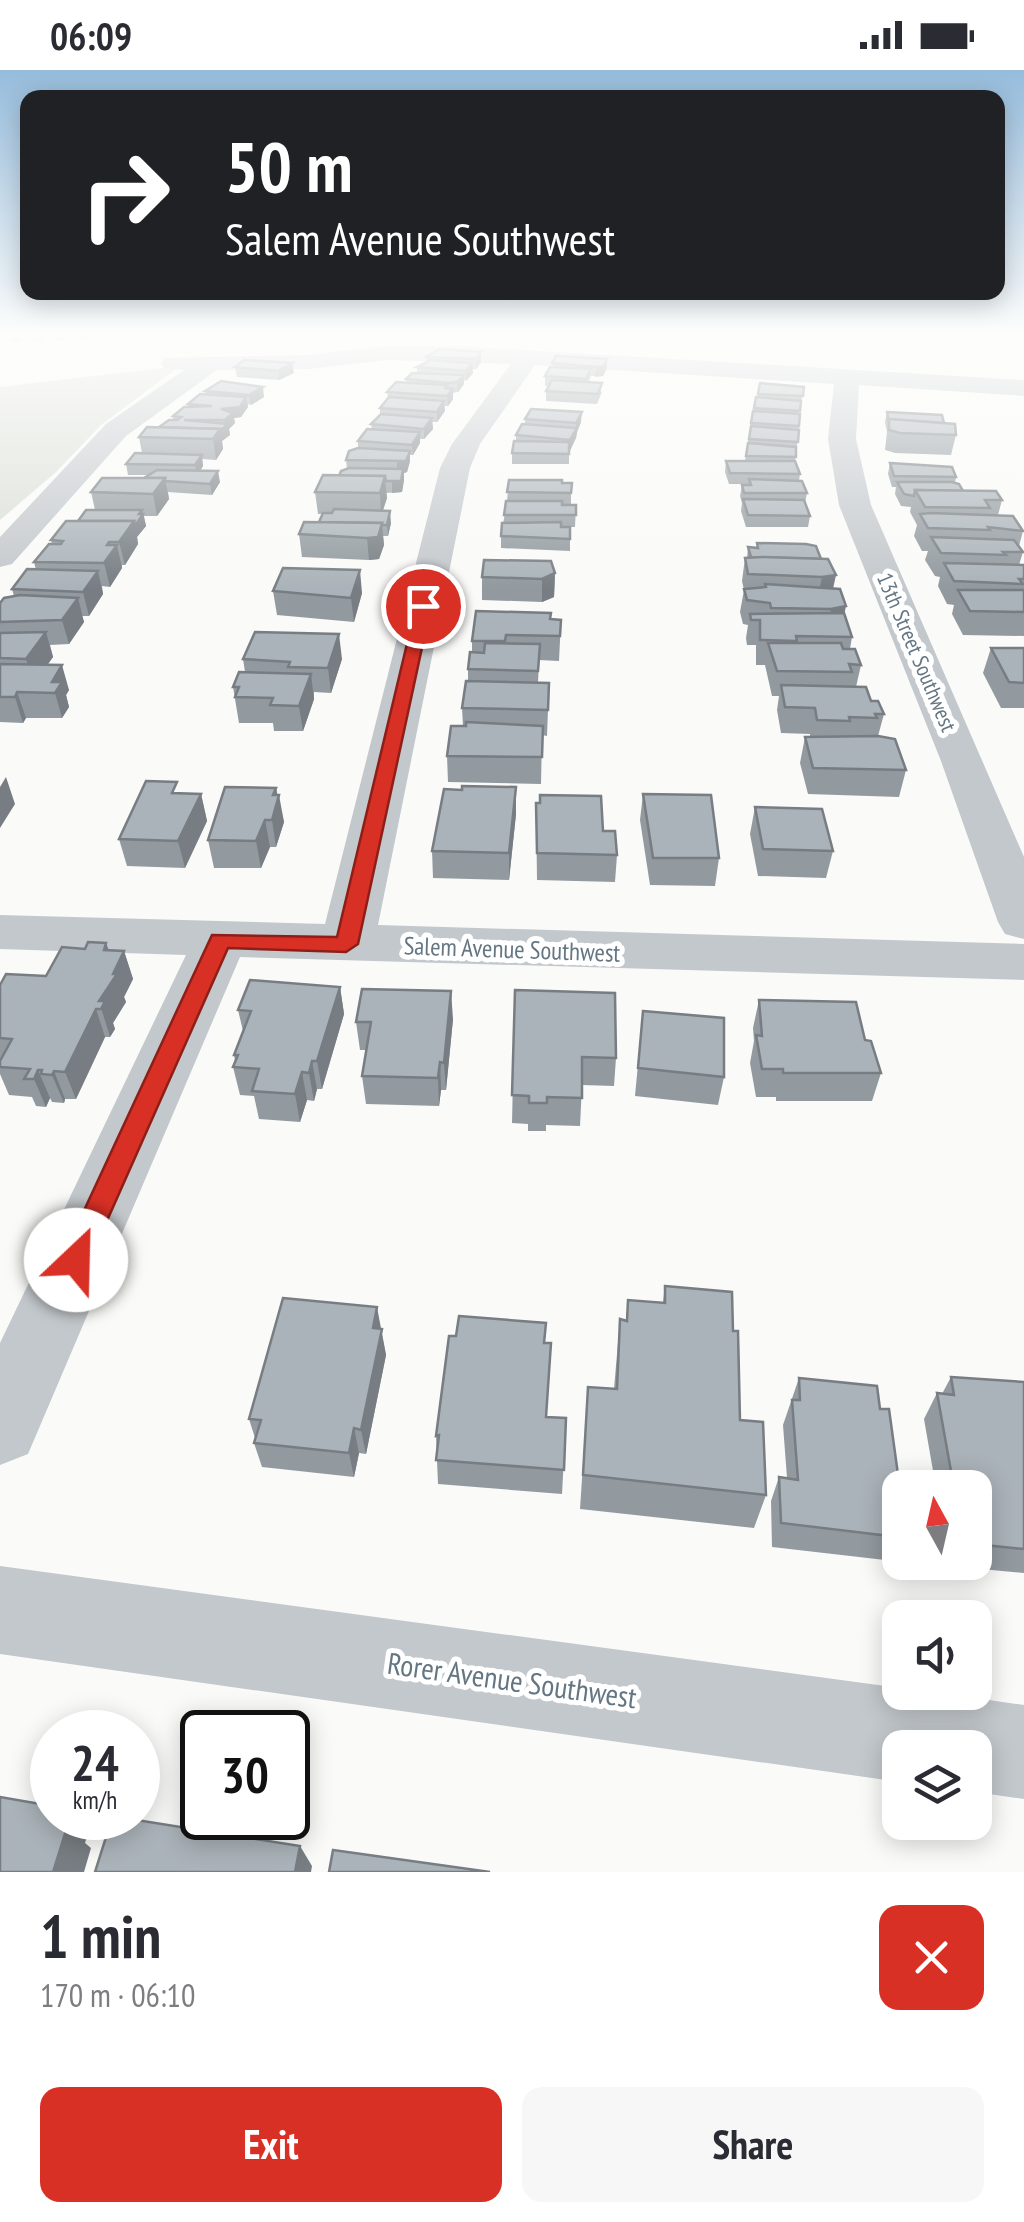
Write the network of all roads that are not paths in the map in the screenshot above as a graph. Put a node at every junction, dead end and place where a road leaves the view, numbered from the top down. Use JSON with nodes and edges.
{"nodes":[{"id":1,"x":129,"y":421,"type":"edge"},
{"id":2,"x":482,"y":421,"type":"edge"},
{"id":3,"x":844,"y":421,"type":"edge"},
{"id":4,"x":0,"y":557,"type":"edge"},
{"id":5,"x":1024,"y":922,"type":"edge"},
{"id":6,"x":0,"y":932,"type":"edge"},
{"id":7,"x":220,"y":940,"type":"junction"},
{"id":8,"x":346,"y":944,"type":"junction"},
{"id":9,"x":1024,"y":962,"type":"edge"},
{"id":10,"x":0,"y":1428,"type":"edge"},
{"id":11,"x":0,"y":1610,"type":"edge"},
{"id":12,"x":1024,"y":1752,"type":"edge"}],
"edges":[{"from":1,"to":4,"type":"street"},
{"from":2,"to":8,"type":"street"},
{"from":3,"to":5,"type":"street","name":"13th Street Southwest"},
{"from":6,"to":7,"type":"street","name":"Salem Avenue Southwest"},
{"from":7,"to":8,"type":"street","name":"Salem Avenue Southwest"},
{"from":7,"to":10,"type":"street"},
{"from":8,"to":9,"type":"street","name":"Salem Avenue Southwest"},
{"from":11,"to":12,"type":"street","name":"Rorer Avenue Southwest"}]}
